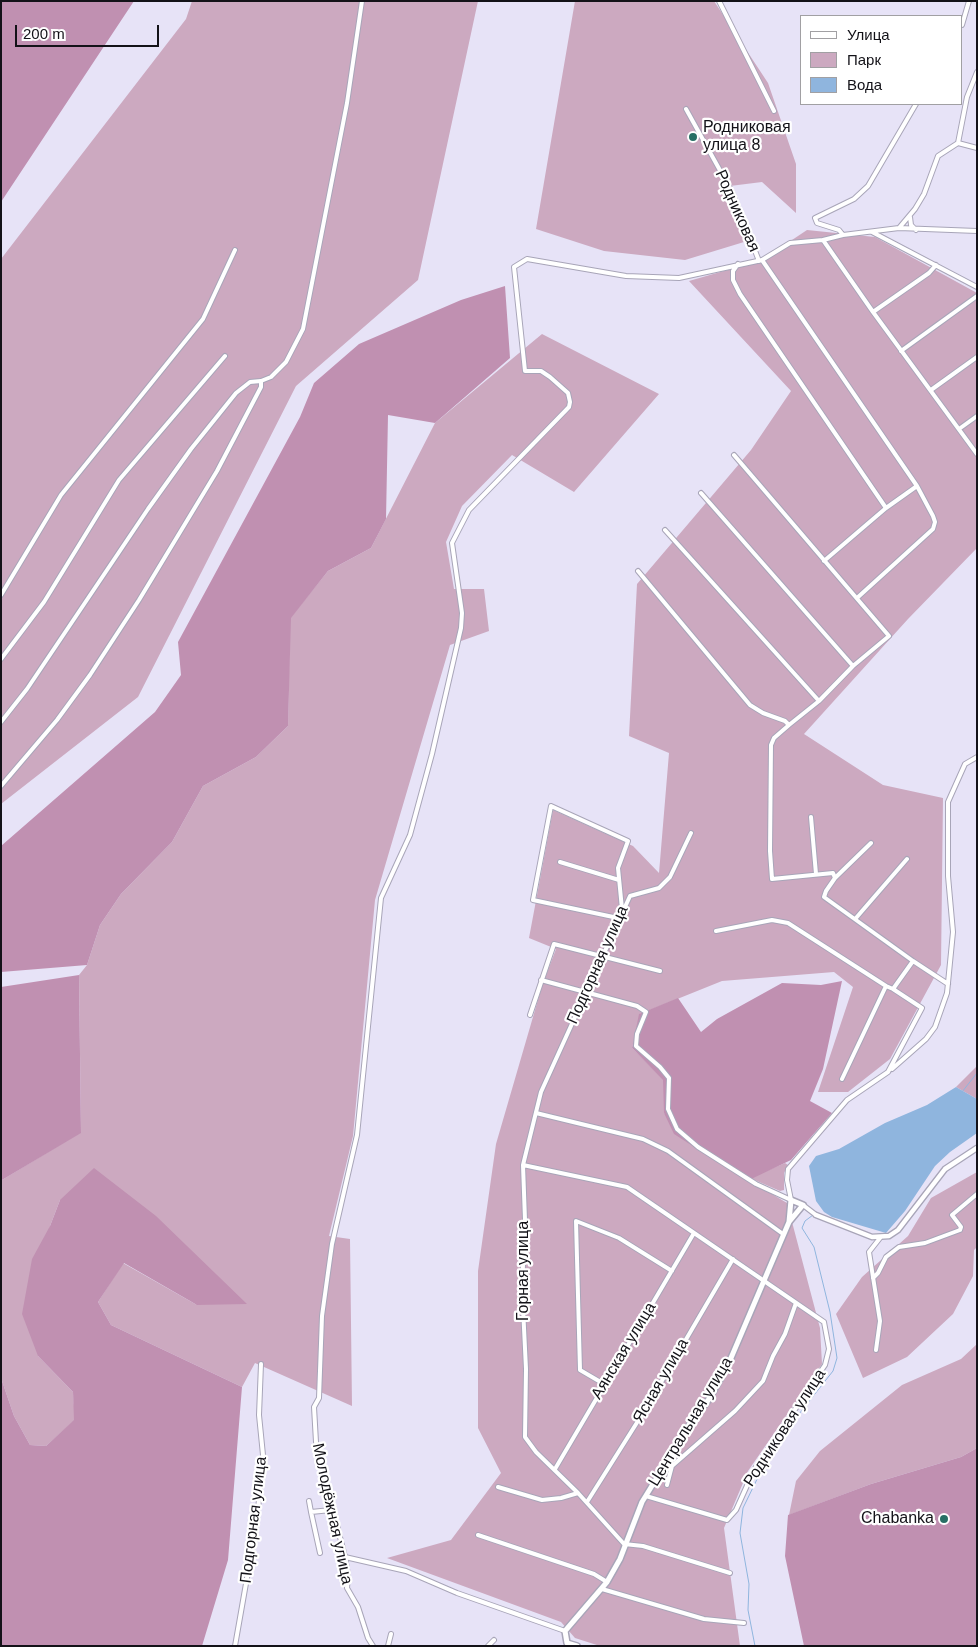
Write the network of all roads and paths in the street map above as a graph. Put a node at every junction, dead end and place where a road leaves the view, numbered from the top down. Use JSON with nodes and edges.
{"nodes":[{"id":1,"x":362,"y":1,"type":"edge"},
{"id":2,"x":719,"y":1,"type":"edge"},
{"id":3,"x":969,"y":1,"type":"edge"},
{"id":4,"x":963,"y":22,"type":"edge"},
{"id":5,"x":977,"y":72,"type":"edge"},
{"id":6,"x":915,"y":105,"type":"edge"},
{"id":7,"x":686,"y":109,"type":"dead end"},
{"id":8,"x":774,"y":111,"type":"dead end"},
{"id":9,"x":958,"y":143,"type":"junction"},
{"id":10,"x":977,"y":148,"type":"edge"},
{"id":11,"x":910,"y":215,"type":"junction"},
{"id":12,"x":899,"y":228,"type":"junction"},
{"id":13,"x":916,"y":230,"type":"junction"},
{"id":14,"x":871,"y":232,"type":"junction"},
{"id":15,"x":977,"y":232,"type":"edge"},
{"id":16,"x":843,"y":235,"type":"junction"},
{"id":17,"x":822,"y":240,"type":"junction"},
{"id":18,"x":235,"y":250,"type":"dead end"},
{"id":19,"x":761,"y":260,"type":"junction"},
{"id":20,"x":738,"y":264,"type":"junction"},
{"id":21,"x":936,"y":266,"type":"junction"},
{"id":22,"x":977,"y":287,"type":"edge"},
{"id":23,"x":977,"y":296,"type":"edge"},
{"id":24,"x":873,"y":312,"type":"junction"},
{"id":25,"x":901,"y":351,"type":"junction"},
{"id":26,"x":225,"y":356,"type":"dead end"},
{"id":27,"x":977,"y":357,"type":"edge"},
{"id":28,"x":261,"y":381,"type":"junction"},
{"id":29,"x":931,"y":390,"type":"junction"},
{"id":30,"x":977,"y":416,"type":"edge"},
{"id":31,"x":959,"y":429,"type":"junction"},
{"id":32,"x":977,"y":454,"type":"edge"},
{"id":33,"x":734,"y":455,"type":"dead end"},
{"id":34,"x":916,"y":486,"type":"junction"},
{"id":35,"x":701,"y":493,"type":"dead end"},
{"id":36,"x":886,"y":508,"type":"junction"},
{"id":37,"x":665,"y":530,"type":"dead end"},
{"id":38,"x":824,"y":561,"type":"junction"},
{"id":39,"x":638,"y":571,"type":"dead end"},
{"id":40,"x":1,"y":595,"type":"edge"},
{"id":41,"x":857,"y":598,"type":"junction"},
{"id":42,"x":1,"y":659,"type":"edge"},
{"id":43,"x":853,"y":666,"type":"junction"},
{"id":44,"x":819,"y":701,"type":"junction"},
{"id":45,"x":1,"y":722,"type":"edge"},
{"id":46,"x":789,"y":725,"type":"junction"},
{"id":47,"x":977,"y":757,"type":"edge"},
{"id":48,"x":1,"y":786,"type":"edge"},
{"id":49,"x":811,"y":817,"type":"dead end"},
{"id":50,"x":691,"y":833,"type":"dead end"},
{"id":51,"x":871,"y":843,"type":"dead end"},
{"id":52,"x":907,"y":858,"type":"dead end"},
{"id":53,"x":560,"y":862,"type":"dead end"},
{"id":54,"x":816,"y":874,"type":"junction"},
{"id":55,"x":835,"y":878,"type":"junction"},
{"id":56,"x":619,"y":880,"type":"junction"},
{"id":57,"x":622,"y":910,"type":"junction"},
{"id":58,"x":618,"y":918,"type":"junction"},
{"id":59,"x":856,"y":918,"type":"junction"},
{"id":60,"x":716,"y":931,"type":"dead end"},
{"id":61,"x":602,"y":956,"type":"junction"},
{"id":62,"x":913,"y":961,"type":"junction"},
{"id":63,"x":660,"y":971,"type":"dead end"},
{"id":64,"x":541,"y":980,"type":"junction"},
{"id":65,"x":948,"y":984,"type":"junction"},
{"id":66,"x":886,"y":986,"type":"junction"},
{"id":67,"x":893,"y":988,"type":"junction"},
{"id":68,"x":587,"y":992,"type":"junction"},
{"id":69,"x":530,"y":1015,"type":"dead end"},
{"id":70,"x":552,"y":1066,"type":"joint"},
{"id":71,"x":888,"y":1072,"type":"junction"},
{"id":72,"x":842,"y":1079,"type":"dead end"},
{"id":73,"x":536,"y":1113,"type":"junction"},
{"id":74,"x":977,"y":1148,"type":"edge"},
{"id":75,"x":523,"y":1165,"type":"junction"},
{"id":76,"x":977,"y":1194,"type":"edge"},
{"id":77,"x":790,"y":1200,"type":"junction"},
{"id":78,"x":803,"y":1205,"type":"junction"},
{"id":79,"x":816,"y":1215,"type":"joint"},
{"id":80,"x":789,"y":1222,"type":"junction"},
{"id":81,"x":694,"y":1232,"type":"junction"},
{"id":82,"x":783,"y":1234,"type":"junction"},
{"id":83,"x":880,"y":1238,"type":"junction"},
{"id":84,"x":733,"y":1259,"type":"junction"},
{"id":85,"x":672,"y":1271,"type":"junction"},
{"id":86,"x":872,"y":1278,"type":"junction"},
{"id":87,"x":763,"y":1279,"type":"junction"},
{"id":88,"x":796,"y":1303,"type":"junction"},
{"id":89,"x":876,"y":1350,"type":"dead end"},
{"id":90,"x":261,"y":1364,"type":"dead end"},
{"id":91,"x":604,"y":1384,"type":"junction"},
{"id":92,"x":672,"y":1466,"type":"junction"},
{"id":93,"x":663,"y":1468,"type":"junction"},
{"id":94,"x":554,"y":1469,"type":"junction"},
{"id":95,"x":667,"y":1484,"type":"dead end"},
{"id":96,"x":498,"y":1487,"type":"dead end"},
{"id":97,"x":578,"y":1493,"type":"junction"},
{"id":98,"x":646,"y":1496,"type":"junction"},
{"id":99,"x":309,"y":1501,"type":"dead end"},
{"id":100,"x":587,"y":1502,"type":"junction"},
{"id":101,"x":331,"y":1510,"type":"junction"},
{"id":102,"x":311,"y":1512,"type":"junction"},
{"id":103,"x":478,"y":1535,"type":"dead end"},
{"id":104,"x":624,"y":1544,"type":"junction"},
{"id":105,"x":320,"y":1553,"type":"dead end"},
{"id":106,"x":345,"y":1557,"type":"junction"},
{"id":107,"x":730,"y":1573,"type":"dead end"},
{"id":108,"x":607,"y":1582,"type":"junction"},
{"id":109,"x":602,"y":1589,"type":"junction"},
{"id":110,"x":744,"y":1623,"type":"dead end"},
{"id":111,"x":565,"y":1631,"type":"junction"},
{"id":112,"x":391,"y":1634,"type":"dead end"},
{"id":113,"x":494,"y":1640,"type":"dead end"},
{"id":114,"x":568,"y":1644,"type":"edge"},
{"id":115,"x":235,"y":1646,"type":"edge"},
{"id":116,"x":374,"y":1646,"type":"edge"},
{"id":117,"x":388,"y":1646,"type":"edge"},
{"id":118,"x":488,"y":1646,"type":"edge"},
{"id":119,"x":577,"y":1646,"type":"edge"}],
"edges":[{"from":1,"to":28,"type":"street"},
{"from":2,"to":8,"type":"street"},
{"from":3,"to":4,"type":"street"},
{"from":5,"to":9,"type":"street"},
{"from":6,"to":16,"type":"street"},
{"from":7,"to":19,"type":"street","name":"Родниковая"},
{"from":9,"to":10,"type":"street"},
{"from":9,"to":11,"type":"street"},
{"from":11,"to":12,"type":"street"},
{"from":11,"to":13,"type":"street"},
{"from":12,"to":13,"type":"street"},
{"from":12,"to":14,"type":"street"},
{"from":13,"to":15,"type":"street"},
{"from":14,"to":16,"type":"street"},
{"from":14,"to":21,"type":"street"},
{"from":16,"to":17,"type":"street"},
{"from":17,"to":19,"type":"street"},
{"from":17,"to":24,"type":"street"},
{"from":18,"to":40,"type":"street"},
{"from":19,"to":20,"type":"street"},
{"from":19,"to":34,"type":"street","name":"Родниковая"},
{"from":20,"to":36,"type":"street"},
{"from":20,"to":101,"type":"street","name":"Молодёжная улица"},
{"from":21,"to":22,"type":"street"},
{"from":21,"to":24,"type":"street"},
{"from":23,"to":25,"type":"street"},
{"from":24,"to":25,"type":"street"},
{"from":25,"to":29,"type":"street"},
{"from":26,"to":42,"type":"street"},
{"from":27,"to":29,"type":"street"},
{"from":28,"to":45,"type":"street"},
{"from":28,"to":48,"type":"street"},
{"from":29,"to":31,"type":"street"},
{"from":30,"to":31,"type":"street"},
{"from":31,"to":32,"type":"street"},
{"from":33,"to":38,"type":"street"},
{"from":34,"to":36,"type":"street"},
{"from":34,"to":41,"type":"street","name":"Родниковая"},
{"from":35,"to":43,"type":"street"},
{"from":36,"to":38,"type":"street"},
{"from":37,"to":44,"type":"street"},
{"from":38,"to":41,"type":"street"},
{"from":39,"to":46,"type":"street"},
{"from":41,"to":43,"type":"street"},
{"from":43,"to":44,"type":"street"},
{"from":44,"to":46,"type":"street"},
{"from":46,"to":54,"type":"street"},
{"from":47,"to":65,"type":"street"},
{"from":49,"to":54,"type":"street"},
{"from":50,"to":57,"type":"street","name":"Подгорная улица"},
{"from":51,"to":55,"type":"street"},
{"from":52,"to":59,"type":"street"},
{"from":53,"to":56,"type":"street"},
{"from":54,"to":55,"type":"street"},
{"from":55,"to":59,"type":"street"},
{"from":56,"to":57,"type":"street"},
{"from":56,"to":58,"type":"street"},
{"from":57,"to":58,"type":"street","name":"Подгорная улица"},
{"from":58,"to":61,"type":"street","name":"Подгорная улица"},
{"from":59,"to":62,"type":"street"},
{"from":60,"to":66,"type":"street"},
{"from":61,"to":63,"type":"street"},
{"from":61,"to":64,"type":"street"},
{"from":61,"to":68,"type":"street","name":"Подгорная улица"},
{"from":62,"to":65,"type":"street"},
{"from":62,"to":67,"type":"street"},
{"from":64,"to":68,"type":"street"},
{"from":64,"to":69,"type":"street"},
{"from":65,"to":71,"type":"street"},
{"from":66,"to":67,"type":"street"},
{"from":66,"to":72,"type":"street"},
{"from":67,"to":71,"type":"street"},
{"from":68,"to":70,"type":"street","name":"Подгорная улица"},
{"from":68,"to":77,"type":"street"},
{"from":70,"to":73,"type":"street","name":"Горная улица"},
{"from":71,"to":77,"type":"street"},
{"from":73,"to":75,"type":"street","name":"Горная улица"},
{"from":73,"to":82,"type":"street"},
{"from":74,"to":83,"type":"street"},
{"from":75,"to":81,"type":"street","name":"Родниковая улица"},
{"from":75,"to":94,"type":"street","name":"Горная улица"},
{"from":76,"to":86,"type":"street"},
{"from":77,"to":78,"type":"main road"},
{"from":77,"to":80,"type":"main road","name":"Центральная улица"},
{"from":78,"to":79,"type":"street"},
{"from":78,"to":80,"type":"main road"},
{"from":79,"to":83,"type":"street"},
{"from":80,"to":82,"type":"main road","name":"Центральная улица"},
{"from":81,"to":84,"type":"street","name":"Родниковая улица"},
{"from":81,"to":85,"type":"street","name":"Аянская улица"},
{"from":82,"to":87,"type":"main road","name":"Центральная улица"},
{"from":83,"to":86,"type":"street"},
{"from":84,"to":87,"type":"street","name":"Родниковая улица"},
{"from":84,"to":100,"type":"street","name":"Ясная улица"},
{"from":85,"to":91,"type":"street","name":"Аянская улица"},
{"from":85,"to":91,"type":"street"},
{"from":86,"to":89,"type":"street"},
{"from":87,"to":88,"type":"street","name":"Родниковая улица"},
{"from":87,"to":93,"type":"main road","name":"Центральная улица"},
{"from":88,"to":92,"type":"street"},
{"from":88,"to":98,"type":"street","name":"Родниковая улица"},
{"from":90,"to":115,"type":"street","name":"Подгорная улица"},
{"from":91,"to":94,"type":"street","name":"Аянская улица"},
{"from":92,"to":93,"type":"street"},
{"from":92,"to":95,"type":"street"},
{"from":93,"to":98,"type":"main road","name":"Центральная улица"},
{"from":94,"to":97,"type":"street","name":"Горная улица"},
{"from":96,"to":97,"type":"street"},
{"from":97,"to":100,"type":"street","name":"Горная улица"},
{"from":98,"to":104,"type":"main road","name":"Центральная улица"},
{"from":99,"to":102,"type":"street"},
{"from":100,"to":104,"type":"street","name":"Горная улица"},
{"from":101,"to":102,"type":"street"},
{"from":101,"to":106,"type":"street","name":"Молодёжная улица"},
{"from":102,"to":105,"type":"street"},
{"from":103,"to":108,"type":"street"},
{"from":104,"to":107,"type":"street"},
{"from":104,"to":108,"type":"main road","name":"Центральная улица"},
{"from":106,"to":111,"type":"street"},
{"from":106,"to":116,"type":"street","name":"Молодёжная улица"},
{"from":108,"to":109,"type":"main road","name":"Центральная улица"},
{"from":109,"to":110,"type":"street"},
{"from":109,"to":111,"type":"main road","name":"Центральная улица"},
{"from":111,"to":114,"type":"main road"},
{"from":112,"to":117,"type":"street"},
{"from":113,"to":118,"type":"street"},
{"from":114,"to":119,"type":"main road"}]}
